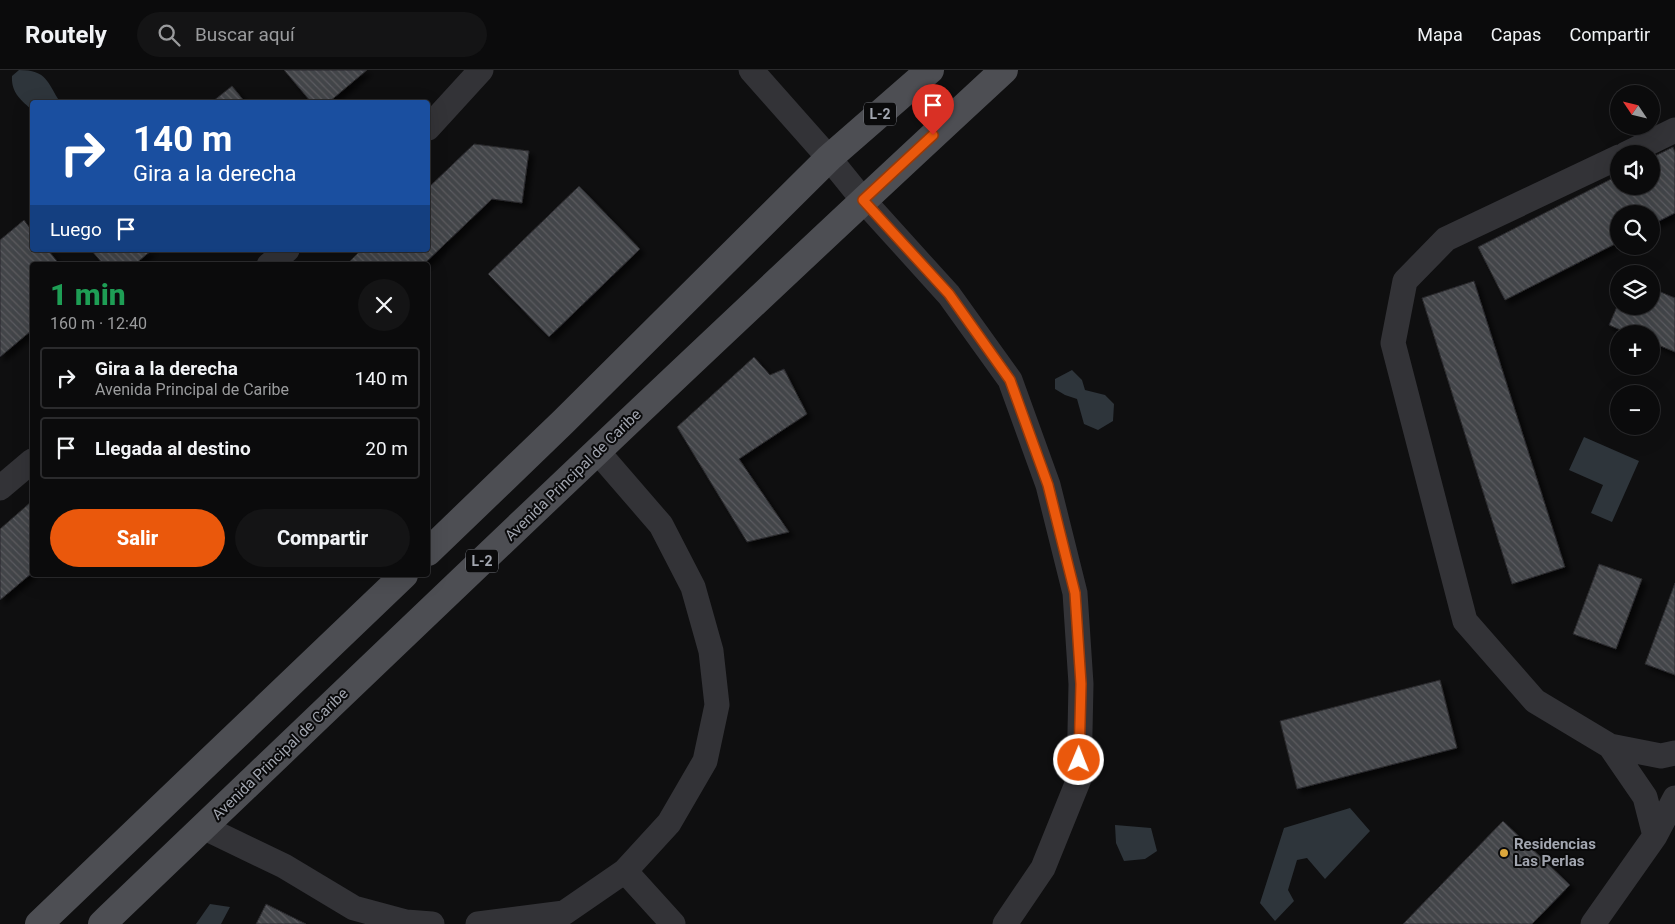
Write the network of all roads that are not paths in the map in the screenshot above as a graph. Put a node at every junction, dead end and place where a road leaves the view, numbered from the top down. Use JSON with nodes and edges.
{"nodes":[{"id":1,"x":480,"y":70,"type":"edge"},
{"id":2,"x":751,"y":70,"type":"edge"},
{"id":3,"x":930,"y":70,"type":"edge"},
{"id":4,"x":1004,"y":70,"type":"edge"},
{"id":5,"x":430,"y":126,"type":"edge"},
{"id":6,"x":1675,"y":130,"type":"edge"},
{"id":7,"x":1644,"y":145,"type":"edge"},
{"id":8,"x":830,"y":158,"type":"junction"},
{"id":9,"x":1610,"y":161,"type":"edge"},
{"id":10,"x":863,"y":200,"type":"junction"},
{"id":11,"x":285,"y":252,"type":"edge"},
{"id":12,"x":273,"y":262,"type":"edge"},
{"id":13,"x":597,"y":451,"type":"junction"},
{"id":14,"x":30,"y":464,"type":"edge"},
{"id":15,"x":0,"y":488,"type":"edge"},
{"id":16,"x":430,"y":550,"type":"edge"},
{"id":17,"x":402,"y":577,"type":"edge"},
{"id":18,"x":1610,"y":746,"type":"junction"},
{"id":19,"x":1675,"y":752,"type":"edge"},
{"id":20,"x":1675,"y":798,"type":"edge"},
{"id":21,"x":203,"y":827,"type":"junction"},
{"id":22,"x":1655,"y":836,"type":"junction"},
{"id":23,"x":625,"y":872,"type":"junction"},
{"id":24,"x":39,"y":924,"type":"edge"},
{"id":25,"x":102,"y":924,"type":"edge"},
{"id":26,"x":432,"y":924,"type":"edge"},
{"id":27,"x":478,"y":924,"type":"edge"},
{"id":28,"x":673,"y":924,"type":"edge"},
{"id":29,"x":1005,"y":924,"type":"edge"},
{"id":30,"x":1593,"y":924,"type":"edge"}],
"edges":[{"from":1,"to":5,"type":"street"},
{"from":2,"to":8,"type":"street"},
{"from":3,"to":8,"type":"main road","number":"L-2"},
{"from":4,"to":10,"type":"main road","name":"Avenida Principal de Caribe","number":"L-2"},
{"from":6,"to":7,"type":"street"},
{"from":8,"to":10,"type":"street"},
{"from":8,"to":16,"type":"main road","number":"L-2"},
{"from":9,"to":18,"type":"street"},
{"from":10,"to":13,"type":"main road","name":"Avenida Principal de Caribe","number":"L-2"},
{"from":10,"to":29,"type":"street"},
{"from":11,"to":12,"type":"street"},
{"from":13,"to":21,"type":"main road","name":"Avenida Principal de Caribe","number":"L-2"},
{"from":13,"to":23,"type":"street"},
{"from":14,"to":15,"type":"street"},
{"from":17,"to":24,"type":"main road"},
{"from":18,"to":19,"type":"street"},
{"from":18,"to":22,"type":"street"},
{"from":20,"to":22,"type":"street"},
{"from":21,"to":25,"type":"main road","name":"Avenida Principal de Caribe","number":"L-2"},
{"from":21,"to":26,"type":"street"},
{"from":22,"to":30,"type":"street"},
{"from":23,"to":27,"type":"street"},
{"from":23,"to":28,"type":"street"}]}
